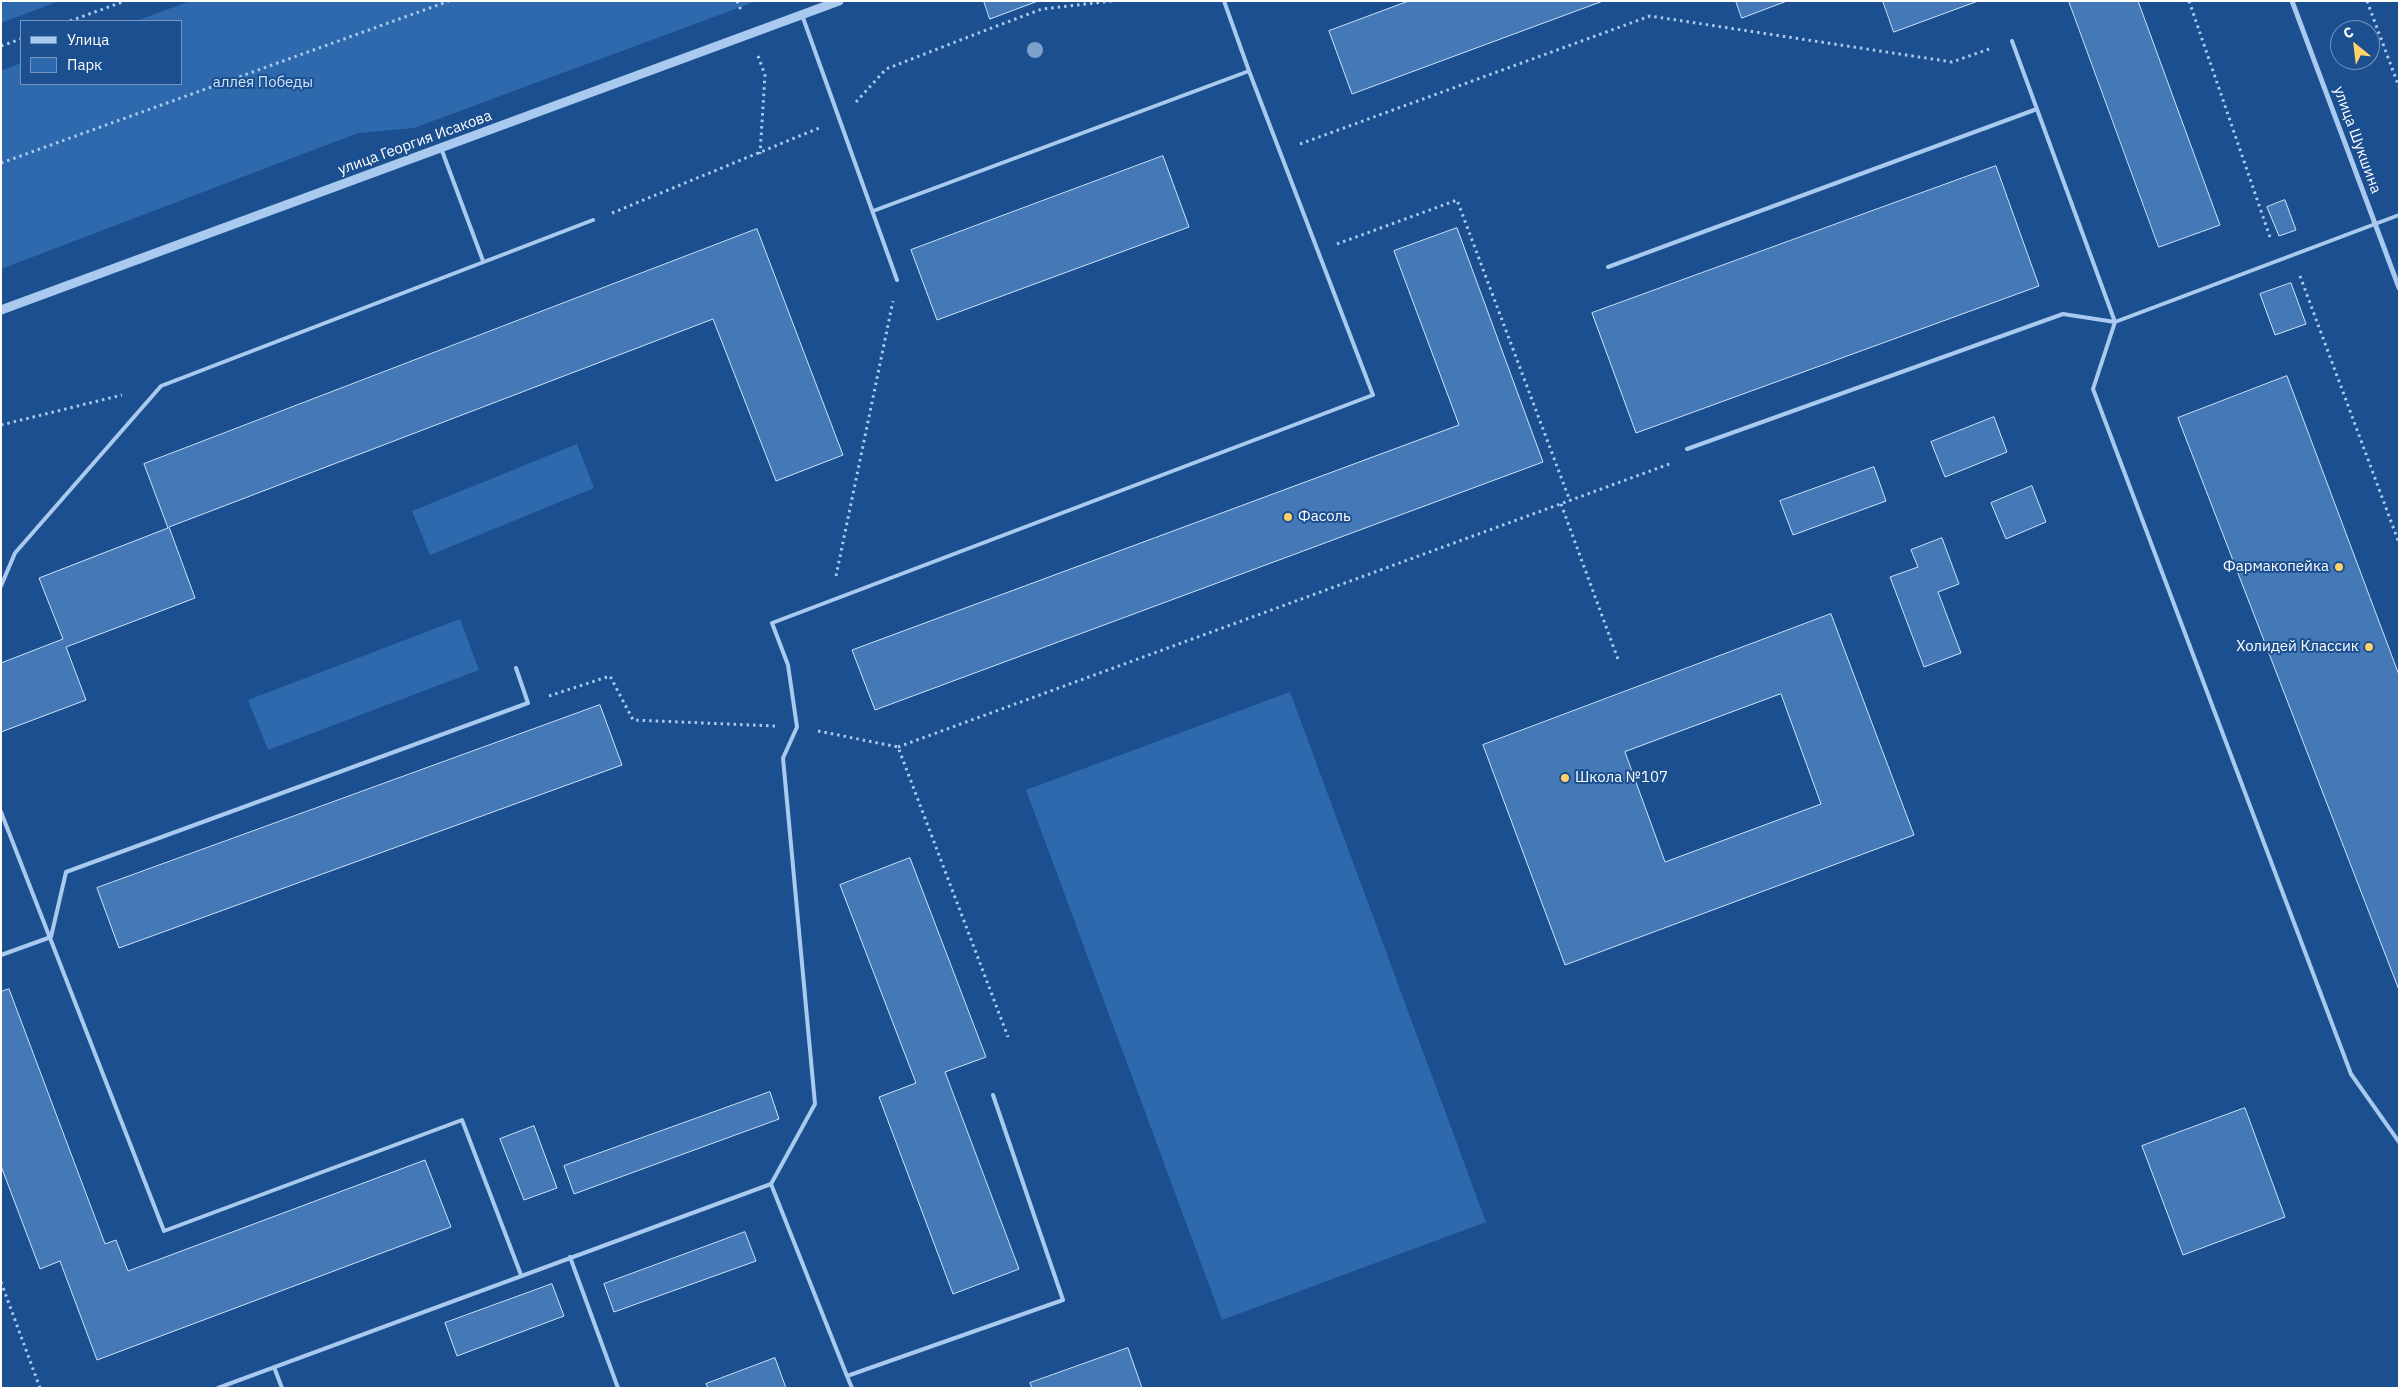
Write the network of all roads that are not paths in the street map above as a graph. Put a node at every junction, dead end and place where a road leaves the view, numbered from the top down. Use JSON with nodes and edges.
{"nodes":[{"id":1,"x":839,"y":1,"type":"edge"},
{"id":2,"x":1224,"y":1,"type":"edge"},
{"id":3,"x":2292,"y":1,"type":"edge"},
{"id":4,"x":802,"y":15,"type":"junction"},
{"id":5,"x":2012,"y":41,"type":"road end"},
{"id":6,"x":1248,"y":71,"type":"junction"},
{"id":7,"x":2037,"y":109,"type":"junction"},
{"id":8,"x":441,"y":148,"type":"junction"},
{"id":9,"x":873,"y":211,"type":"junction"},
{"id":10,"x":2399,"y":215,"type":"edge"},
{"id":11,"x":593,"y":220,"type":"road end"},
{"id":12,"x":2375,"y":224,"type":"junction"},
{"id":13,"x":483,"y":261,"type":"junction"},
{"id":14,"x":1608,"y":267,"type":"dead end"},
{"id":15,"x":898,"y":280,"type":"road end"},
{"id":16,"x":2399,"y":288,"type":"edge"},
{"id":17,"x":1,"y":310,"type":"edge"},
{"id":18,"x":2115,"y":322,"type":"junction"},
{"id":19,"x":1687,"y":449,"type":"dead end"},
{"id":20,"x":1,"y":586,"type":"edge"},
{"id":21,"x":516,"y":668,"type":"dead end"},
{"id":22,"x":1,"y":812,"type":"edge"},
{"id":23,"x":51,"y":937,"type":"junction"},
{"id":24,"x":1,"y":955,"type":"edge"},
{"id":25,"x":993,"y":1095,"type":"dead end"},
{"id":26,"x":2398,"y":1143,"type":"edge"},
{"id":27,"x":771,"y":1184,"type":"junction"},
{"id":28,"x":570,"y":1257,"type":"junction"},
{"id":29,"x":521,"y":1275,"type":"junction"},
{"id":30,"x":274,"y":1367,"type":"junction"},
{"id":31,"x":847,"y":1376,"type":"junction"},
{"id":32,"x":218,"y":1388,"type":"edge"},
{"id":33,"x":282,"y":1388,"type":"edge"},
{"id":34,"x":618,"y":1388,"type":"edge"},
{"id":35,"x":852,"y":1388,"type":"edge"}],
"edges":[{"from":1,"to":4,"type":"street","name":"улица Георгия Исакова"},
{"from":2,"to":6,"type":"lane"},
{"from":3,"to":12,"type":"street","name":"улица Шукшина"},
{"from":4,"to":8,"type":"street","name":"улица Георгия Исакова"},
{"from":4,"to":9,"type":"lane"},
{"from":5,"to":7,"type":"lane"},
{"from":6,"to":9,"type":"lane"},
{"from":6,"to":27,"type":"lane"},
{"from":7,"to":14,"type":"lane"},
{"from":7,"to":18,"type":"lane"},
{"from":8,"to":13,"type":"lane"},
{"from":8,"to":17,"type":"street","name":"улица Георгия Исакова"},
{"from":9,"to":15,"type":"lane"},
{"from":10,"to":12,"type":"lane"},
{"from":11,"to":13,"type":"lane"},
{"from":12,"to":16,"type":"street","name":"улица Шукшина"},
{"from":12,"to":18,"type":"lane"},
{"from":13,"to":20,"type":"lane"},
{"from":18,"to":19,"type":"lane"},
{"from":18,"to":26,"type":"lane"},
{"from":21,"to":23,"type":"lane"},
{"from":22,"to":23,"type":"lane"},
{"from":23,"to":24,"type":"lane"},
{"from":23,"to":29,"type":"lane"},
{"from":25,"to":31,"type":"lane"},
{"from":27,"to":28,"type":"lane"},
{"from":27,"to":31,"type":"lane"},
{"from":28,"to":29,"type":"lane"},
{"from":28,"to":34,"type":"lane"},
{"from":29,"to":30,"type":"lane"},
{"from":30,"to":32,"type":"lane"},
{"from":30,"to":33,"type":"lane"},
{"from":31,"to":35,"type":"lane"}]}
